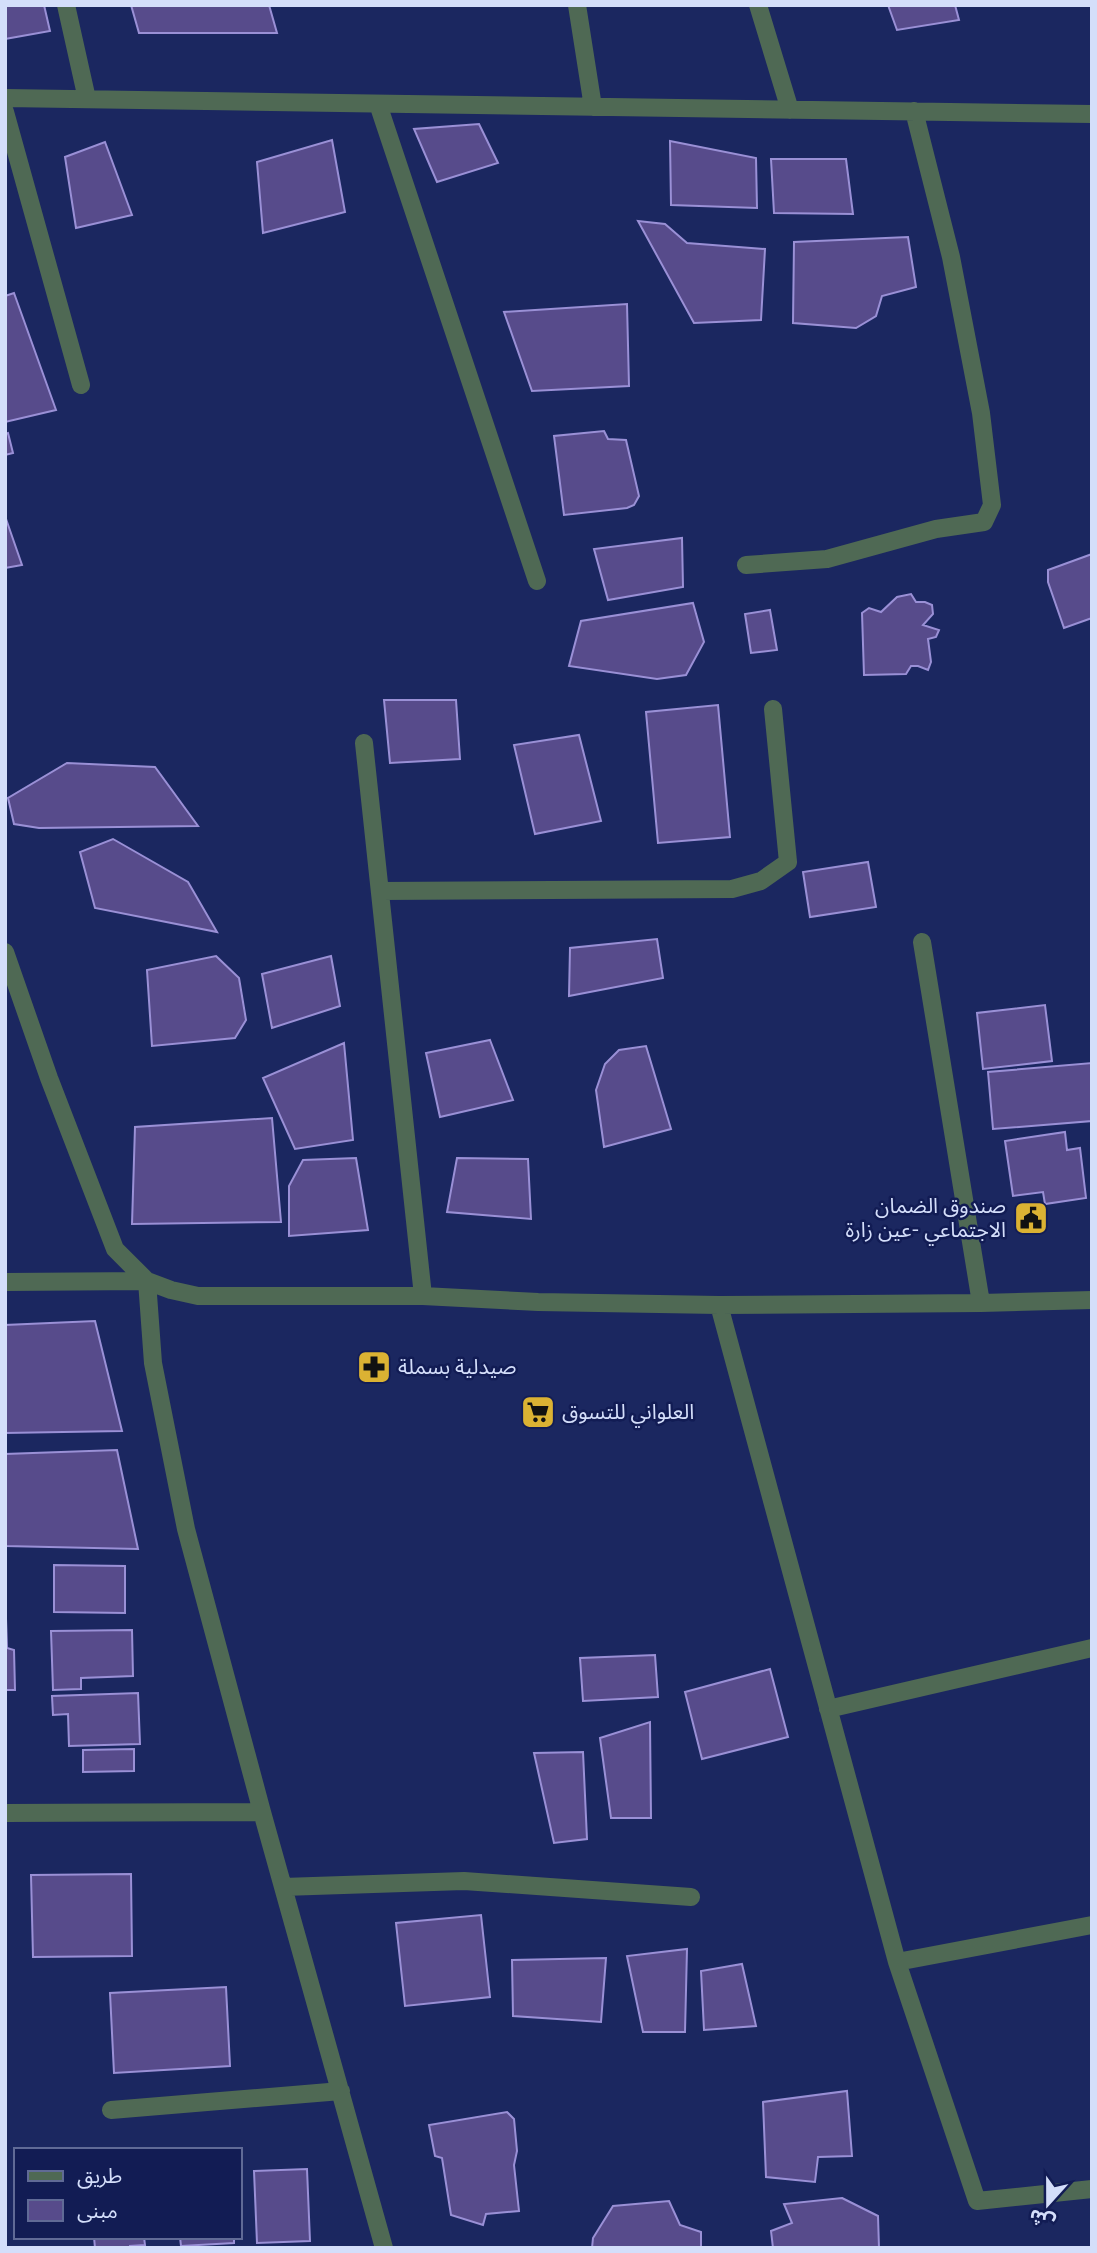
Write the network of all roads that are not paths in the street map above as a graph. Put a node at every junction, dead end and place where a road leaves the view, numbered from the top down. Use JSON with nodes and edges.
{"nodes":[{"id":1,"x":66,"y":5,"type":"edge"},
{"id":2,"x":577,"y":5,"type":"edge"},
{"id":3,"x":758,"y":5,"type":"edge"},
{"id":4,"x":5,"y":98,"type":"edge"},
{"id":5,"x":87,"y":99,"type":"junction"},
{"id":6,"x":378,"y":104,"type":"junction"},
{"id":7,"x":593,"y":107,"type":"junction"},
{"id":8,"x":790,"y":110,"type":"junction"},
{"id":9,"x":914,"y":111,"type":"junction"},
{"id":10,"x":5,"y":112,"type":"edge"},
{"id":11,"x":1092,"y":114,"type":"edge"},
{"id":12,"x":80,"y":385,"type":"dead end"},
{"id":13,"x":746,"y":565,"type":"dead end"},
{"id":14,"x":537,"y":581,"type":"dead end"},
{"id":15,"x":773,"y":709,"type":"dead end"},
{"id":16,"x":364,"y":743,"type":"dead end"},
{"id":17,"x":380,"y":891,"type":"junction"},
{"id":18,"x":922,"y":942,"type":"dead end"},
{"id":19,"x":5,"y":952,"type":"edge"},
{"id":20,"x":147,"y":1281,"type":"junction"},
{"id":21,"x":5,"y":1282,"type":"edge"},
{"id":22,"x":423,"y":1296,"type":"junction"},
{"id":23,"x":1092,"y":1300,"type":"edge"},
{"id":24,"x":981,"y":1303,"type":"junction"},
{"id":25,"x":719,"y":1305,"type":"junction"},
{"id":26,"x":1092,"y":1648,"type":"edge"},
{"id":27,"x":828,"y":1709,"type":"junction"},
{"id":28,"x":262,"y":1812,"type":"junction"},
{"id":29,"x":5,"y":1813,"type":"edge"},
{"id":30,"x":283,"y":1887,"type":"junction"},
{"id":31,"x":691,"y":1897,"type":"dead end"},
{"id":32,"x":1092,"y":1925,"type":"edge"},
{"id":33,"x":897,"y":1962,"type":"junction"},
{"id":34,"x":341,"y":2091,"type":"junction"},
{"id":35,"x":111,"y":2110,"type":"dead end"},
{"id":36,"x":1092,"y":2189,"type":"edge"},
{"id":37,"x":384,"y":2248,"type":"edge"}],
"edges":[{"from":1,"to":5,"type":"street"},
{"from":2,"to":7,"type":"street"},
{"from":3,"to":8,"type":"street"},
{"from":4,"to":5,"type":"street"},
{"from":5,"to":6,"type":"street"},
{"from":6,"to":7,"type":"street"},
{"from":6,"to":14,"type":"street"},
{"from":7,"to":8,"type":"street"},
{"from":8,"to":9,"type":"street"},
{"from":9,"to":11,"type":"street"},
{"from":9,"to":13,"type":"street"},
{"from":10,"to":12,"type":"street"},
{"from":15,"to":17,"type":"street"},
{"from":16,"to":17,"type":"street"},
{"from":17,"to":22,"type":"street"},
{"from":18,"to":24,"type":"street"},
{"from":19,"to":20,"type":"street"},
{"from":20,"to":21,"type":"street"},
{"from":20,"to":22,"type":"street"},
{"from":20,"to":28,"type":"street"},
{"from":22,"to":25,"type":"street"},
{"from":23,"to":24,"type":"street"},
{"from":24,"to":25,"type":"street"},
{"from":25,"to":27,"type":"street"},
{"from":26,"to":27,"type":"street"},
{"from":27,"to":33,"type":"street"},
{"from":28,"to":29,"type":"street"},
{"from":28,"to":30,"type":"street"},
{"from":30,"to":31,"type":"street"},
{"from":30,"to":34,"type":"street"},
{"from":32,"to":33,"type":"street"},
{"from":33,"to":36,"type":"street"},
{"from":34,"to":35,"type":"street"},
{"from":34,"to":37,"type":"street"}]}
